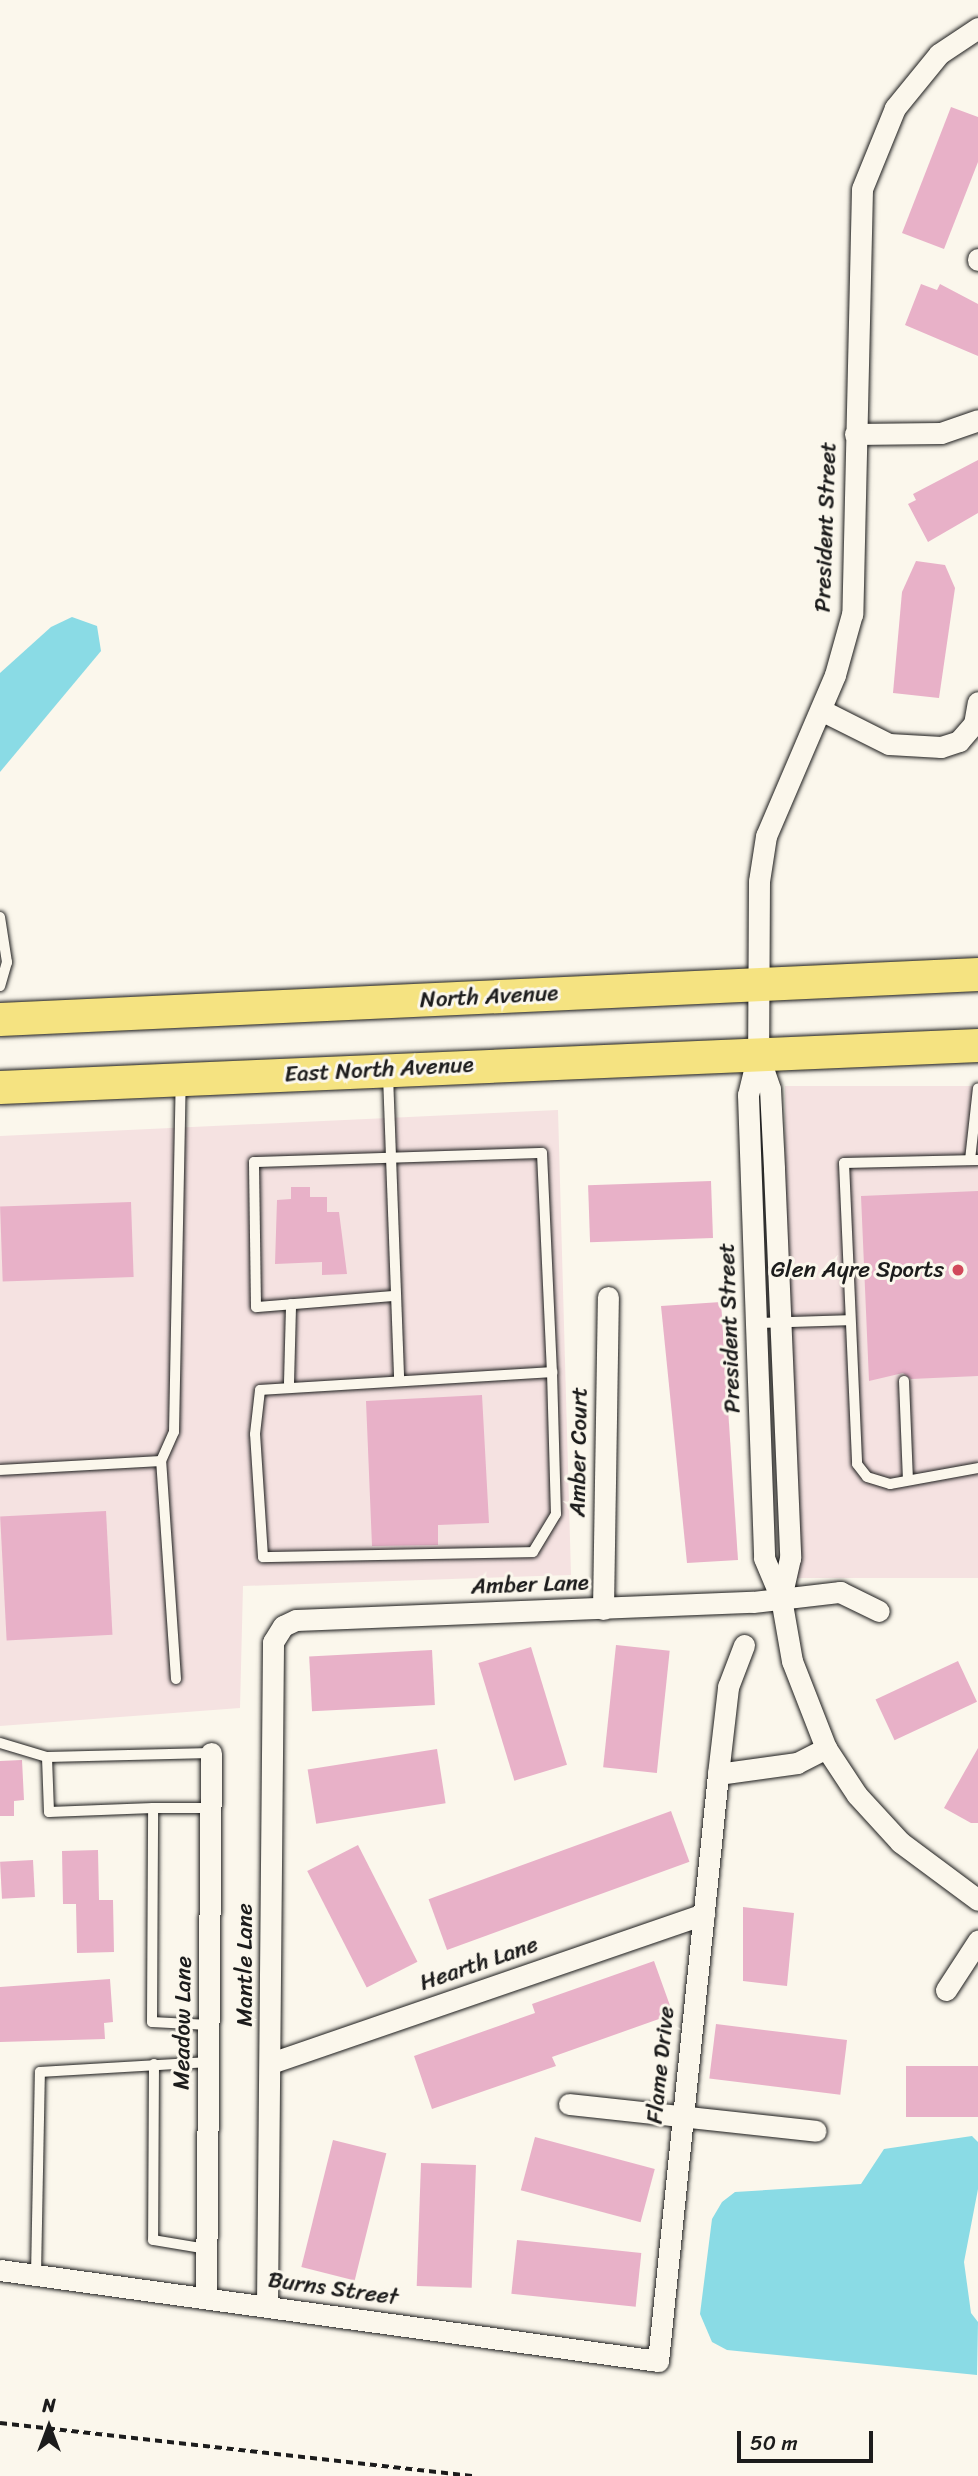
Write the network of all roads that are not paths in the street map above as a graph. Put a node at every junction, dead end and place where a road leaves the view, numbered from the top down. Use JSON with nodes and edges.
{"nodes":[{"id":1,"x":978,"y":27,"type":"edge"},
{"id":2,"x":978,"y":420,"type":"edge"},
{"id":3,"x":855,"y":434,"type":"junction"},
{"id":4,"x":978,"y":702,"type":"edge"},
{"id":5,"x":821,"y":710,"type":"junction"},
{"id":6,"x":0,"y":917,"type":"edge"},
{"id":7,"x":978,"y":974,"type":"edge"},
{"id":8,"x":758,"y":985,"type":"junction"},
{"id":9,"x":0,"y":986,"type":"edge"},
{"id":10,"x":0,"y":1020,"type":"edge"},
{"id":11,"x":978,"y":1045,"type":"edge"},
{"id":12,"x":758,"y":1054,"type":"junction"},
{"id":13,"x":388,"y":1069,"type":"junction"},
{"id":14,"x":181,"y":1079,"type":"junction"},
{"id":15,"x":0,"y":1087,"type":"edge"},
{"id":16,"x":978,"y":1088,"type":"edge"},
{"id":17,"x":389,"y":1157,"type":"junction"},
{"id":18,"x":974,"y":1160,"type":"edge"},
{"id":19,"x":394,"y":1296,"type":"junction"},
{"id":20,"x":608,"y":1297,"type":"dead end"},
{"id":21,"x":291,"y":1304,"type":"junction"},
{"id":22,"x":850,"y":1320,"type":"junction"},
{"id":23,"x":780,"y":1321,"type":"junction"},
{"id":24,"x":756,"y":1323,"type":"junction"},
{"id":25,"x":552,"y":1372,"type":"junction"},
{"id":26,"x":399,"y":1377,"type":"junction"},
{"id":27,"x":904,"y":1381,"type":"dead end"},
{"id":28,"x":289,"y":1383,"type":"junction"},
{"id":29,"x":161,"y":1461,"type":"junction"},
{"id":30,"x":978,"y":1468,"type":"edge"},
{"id":31,"x":0,"y":1470,"type":"edge"},
{"id":32,"x":908,"y":1479,"type":"junction"},
{"id":33,"x":781,"y":1598,"type":"junction"},
{"id":34,"x":603,"y":1609,"type":"junction"},
{"id":35,"x":879,"y":1611,"type":"dead end"},
{"id":36,"x":283,"y":1626,"type":"joint"},
{"id":37,"x":744,"y":1645,"type":"dead end"},
{"id":38,"x":176,"y":1679,"type":"dead end"},
{"id":39,"x":0,"y":1743,"type":"edge"},
{"id":40,"x":826,"y":1748,"type":"junction"},
{"id":41,"x":211,"y":1753,"type":"joint"},
{"id":42,"x":47,"y":1757,"type":"junction"},
{"id":43,"x":718,"y":1774,"type":"junction"},
{"id":44,"x":153,"y":1808,"type":"junction"},
{"id":45,"x":212,"y":1808,"type":"junction"},
{"id":46,"x":978,"y":1900,"type":"edge"},
{"id":47,"x":704,"y":1914,"type":"junction"},
{"id":48,"x":978,"y":1941,"type":"edge"},
{"id":49,"x":946,"y":1990,"type":"dead end"},
{"id":50,"x":209,"y":2025,"type":"junction"},
{"id":51,"x":209,"y":2062,"type":"junction"},
{"id":52,"x":271,"y":2063,"type":"junction"},
{"id":53,"x":154,"y":2064,"type":"junction"},
{"id":54,"x":569,"y":2104,"type":"dead end"},
{"id":55,"x":682,"y":2117,"type":"junction"},
{"id":56,"x":816,"y":2131,"type":"dead end"},
{"id":57,"x":207,"y":2249,"type":"junction"},
{"id":58,"x":0,"y":2270,"type":"edge"},
{"id":59,"x":36,"y":2275,"type":"junction"},
{"id":60,"x":206,"y":2295,"type":"junction"},
{"id":61,"x":267,"y":2306,"type":"junction"},
{"id":62,"x":658,"y":2361,"type":"joint"}],
"edges":[{"from":1,"to":3,"type":"street","name":"President Street"},
{"from":2,"to":3,"type":"street"},
{"from":3,"to":5,"type":"street","name":"President Street"},
{"from":4,"to":5,"type":"street"},
{"from":5,"to":8,"type":"street","name":"President Street"},
{"from":6,"to":9,"type":"lane"},
{"from":7,"to":8,"type":"main road","name":"North Avenue"},
{"from":8,"to":10,"type":"main road","name":"North Avenue"},
{"from":8,"to":12,"type":"street","name":"President Street"},
{"from":11,"to":12,"type":"main road"},
{"from":12,"to":13,"type":"main road","name":"East North Avenue"},
{"from":12,"to":23,"type":"street","name":"President Street"},
{"from":12,"to":24,"type":"street","name":"President Street"},
{"from":13,"to":14,"type":"main road","name":"East North Avenue"},
{"from":13,"to":17,"type":"lane"},
{"from":14,"to":15,"type":"main road","name":"East North Avenue"},
{"from":14,"to":29,"type":"lane"},
{"from":16,"to":18,"type":"lane"},
{"from":17,"to":19,"type":"lane"},
{"from":17,"to":21,"type":"lane"},
{"from":17,"to":25,"type":"lane"},
{"from":18,"to":22,"type":"lane"},
{"from":19,"to":21,"type":"lane"},
{"from":19,"to":26,"type":"lane"},
{"from":20,"to":34,"type":"street","name":"Amber Court"},
{"from":21,"to":28,"type":"lane"},
{"from":22,"to":23,"type":"lane"},
{"from":22,"to":32,"type":"lane"},
{"from":23,"to":24,"type":"lane"},
{"from":23,"to":33,"type":"street","name":"President Street"},
{"from":24,"to":33,"type":"street","name":"President Street"},
{"from":25,"to":26,"type":"lane"},
{"from":25,"to":28,"type":"lane"},
{"from":26,"to":28,"type":"lane"},
{"from":27,"to":32,"type":"lane"},
{"from":29,"to":31,"type":"lane"},
{"from":29,"to":38,"type":"lane"},
{"from":30,"to":32,"type":"lane"},
{"from":33,"to":34,"type":"street","name":"Amber Lane"},
{"from":33,"to":35,"type":"street","name":"Amber Lane"},
{"from":33,"to":40,"type":"street","name":"President Street"},
{"from":34,"to":36,"type":"street","name":"Amber Lane"},
{"from":36,"to":52,"type":"street","name":"Mantle Lane"},
{"from":37,"to":43,"type":"street","name":"Flame Drive"},
{"from":39,"to":42,"type":"lane"},
{"from":40,"to":43,"type":"street"},
{"from":40,"to":46,"type":"street","name":"President Street"},
{"from":41,"to":42,"type":"lane"},
{"from":41,"to":45,"type":"street","name":"Meadow Lane"},
{"from":42,"to":44,"type":"lane"},
{"from":43,"to":47,"type":"street","name":"Flame Drive"},
{"from":44,"to":45,"type":"lane"},
{"from":44,"to":50,"type":"lane"},
{"from":45,"to":50,"type":"street","name":"Meadow Lane"},
{"from":47,"to":52,"type":"street","name":"Hearth Lane"},
{"from":47,"to":55,"type":"street","name":"Flame Drive"},
{"from":48,"to":49,"type":"street"},
{"from":50,"to":51,"type":"street","name":"Meadow Lane"},
{"from":51,"to":53,"type":"lane"},
{"from":51,"to":57,"type":"street","name":"Meadow Lane"},
{"from":52,"to":61,"type":"street","name":"Mantle Lane"},
{"from":53,"to":57,"type":"lane"},
{"from":53,"to":59,"type":"lane"},
{"from":54,"to":55,"type":"street"},
{"from":55,"to":56,"type":"street"},
{"from":55,"to":62,"type":"street","name":"Flame Drive"},
{"from":57,"to":60,"type":"street","name":"Meadow Lane"},
{"from":58,"to":59,"type":"street","name":"Burns Street"},
{"from":59,"to":60,"type":"street","name":"Burns Street"},
{"from":60,"to":61,"type":"street","name":"Burns Street"},
{"from":61,"to":62,"type":"street","name":"Burns Street"}]}
